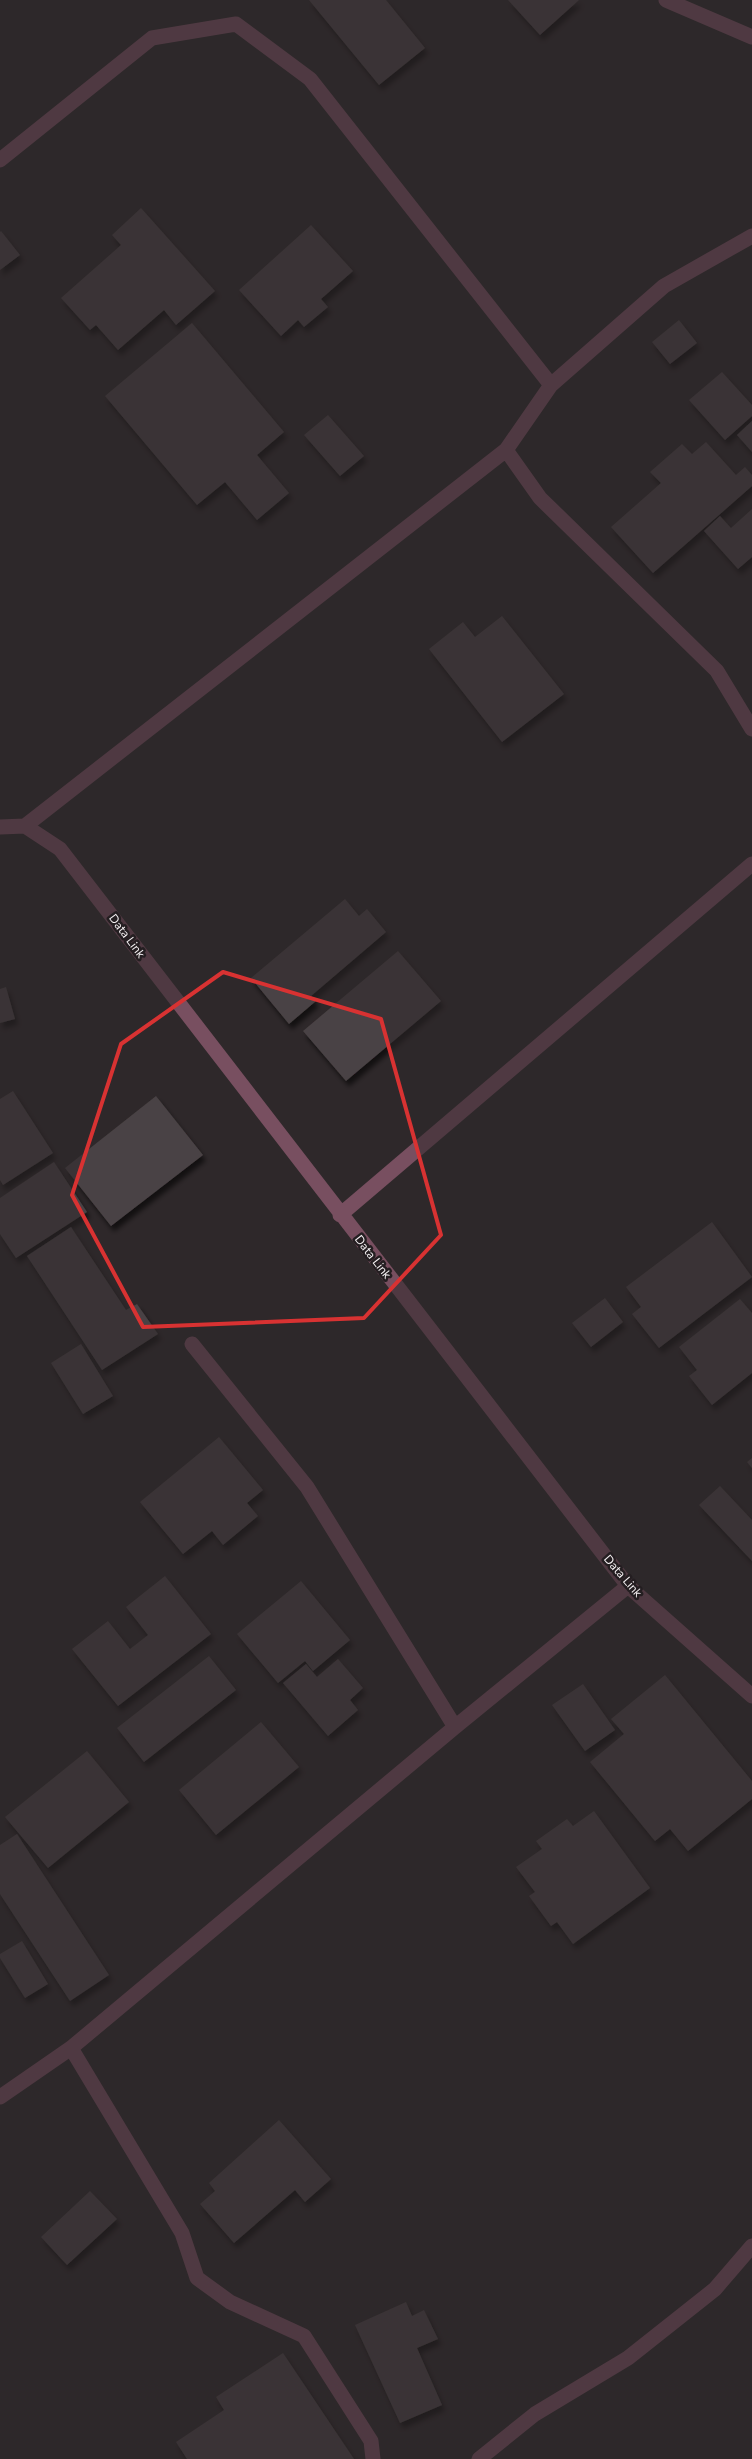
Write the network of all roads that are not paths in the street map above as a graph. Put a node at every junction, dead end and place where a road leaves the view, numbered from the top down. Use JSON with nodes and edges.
{"nodes":[{"id":1,"x":666,"y":0,"type":"edge"},
{"id":2,"x":752,"y":37,"type":"edge"},
{"id":3,"x":0,"y":160,"type":"edge"},
{"id":4,"x":752,"y":236,"type":"edge"},
{"id":5,"x":550,"y":385,"type":"junction"},
{"id":6,"x":506,"y":450,"type":"junction"},
{"id":7,"x":752,"y":729,"type":"edge"},
{"id":8,"x":25,"y":826,"type":"junction"},
{"id":9,"x":0,"y":827,"type":"edge"},
{"id":10,"x":752,"y":864,"type":"edge"},
{"id":11,"x":340,"y":1215,"type":"junction"},
{"id":12,"x":192,"y":1344,"type":"dead end"},
{"id":13,"x":628,"y":1586,"type":"junction"},
{"id":14,"x":752,"y":1696,"type":"edge"},
{"id":15,"x":455,"y":1727,"type":"junction"},
{"id":16,"x":71,"y":2048,"type":"junction"},
{"id":17,"x":0,"y":2097,"type":"edge"},
{"id":18,"x":752,"y":2246,"type":"edge"},
{"id":19,"x":373,"y":2459,"type":"edge"},
{"id":20,"x":479,"y":2459,"type":"edge"}],
"edges":[{"from":1,"to":2,"type":"street"},
{"from":3,"to":5,"type":"street"},
{"from":4,"to":5,"type":"street"},
{"from":5,"to":6,"type":"street"},
{"from":6,"to":7,"type":"street"},
{"from":6,"to":8,"type":"street"},
{"from":8,"to":9,"type":"street"},
{"from":8,"to":11,"type":"street","name":"Data Link"},
{"from":10,"to":11,"type":"street"},
{"from":11,"to":13,"type":"street","name":"Data Link"},
{"from":12,"to":15,"type":"street"},
{"from":13,"to":14,"type":"street","name":"Data Link"},
{"from":13,"to":15,"type":"street"},
{"from":15,"to":16,"type":"street"},
{"from":16,"to":17,"type":"street"},
{"from":16,"to":19,"type":"street"},
{"from":18,"to":20,"type":"street"}]}
